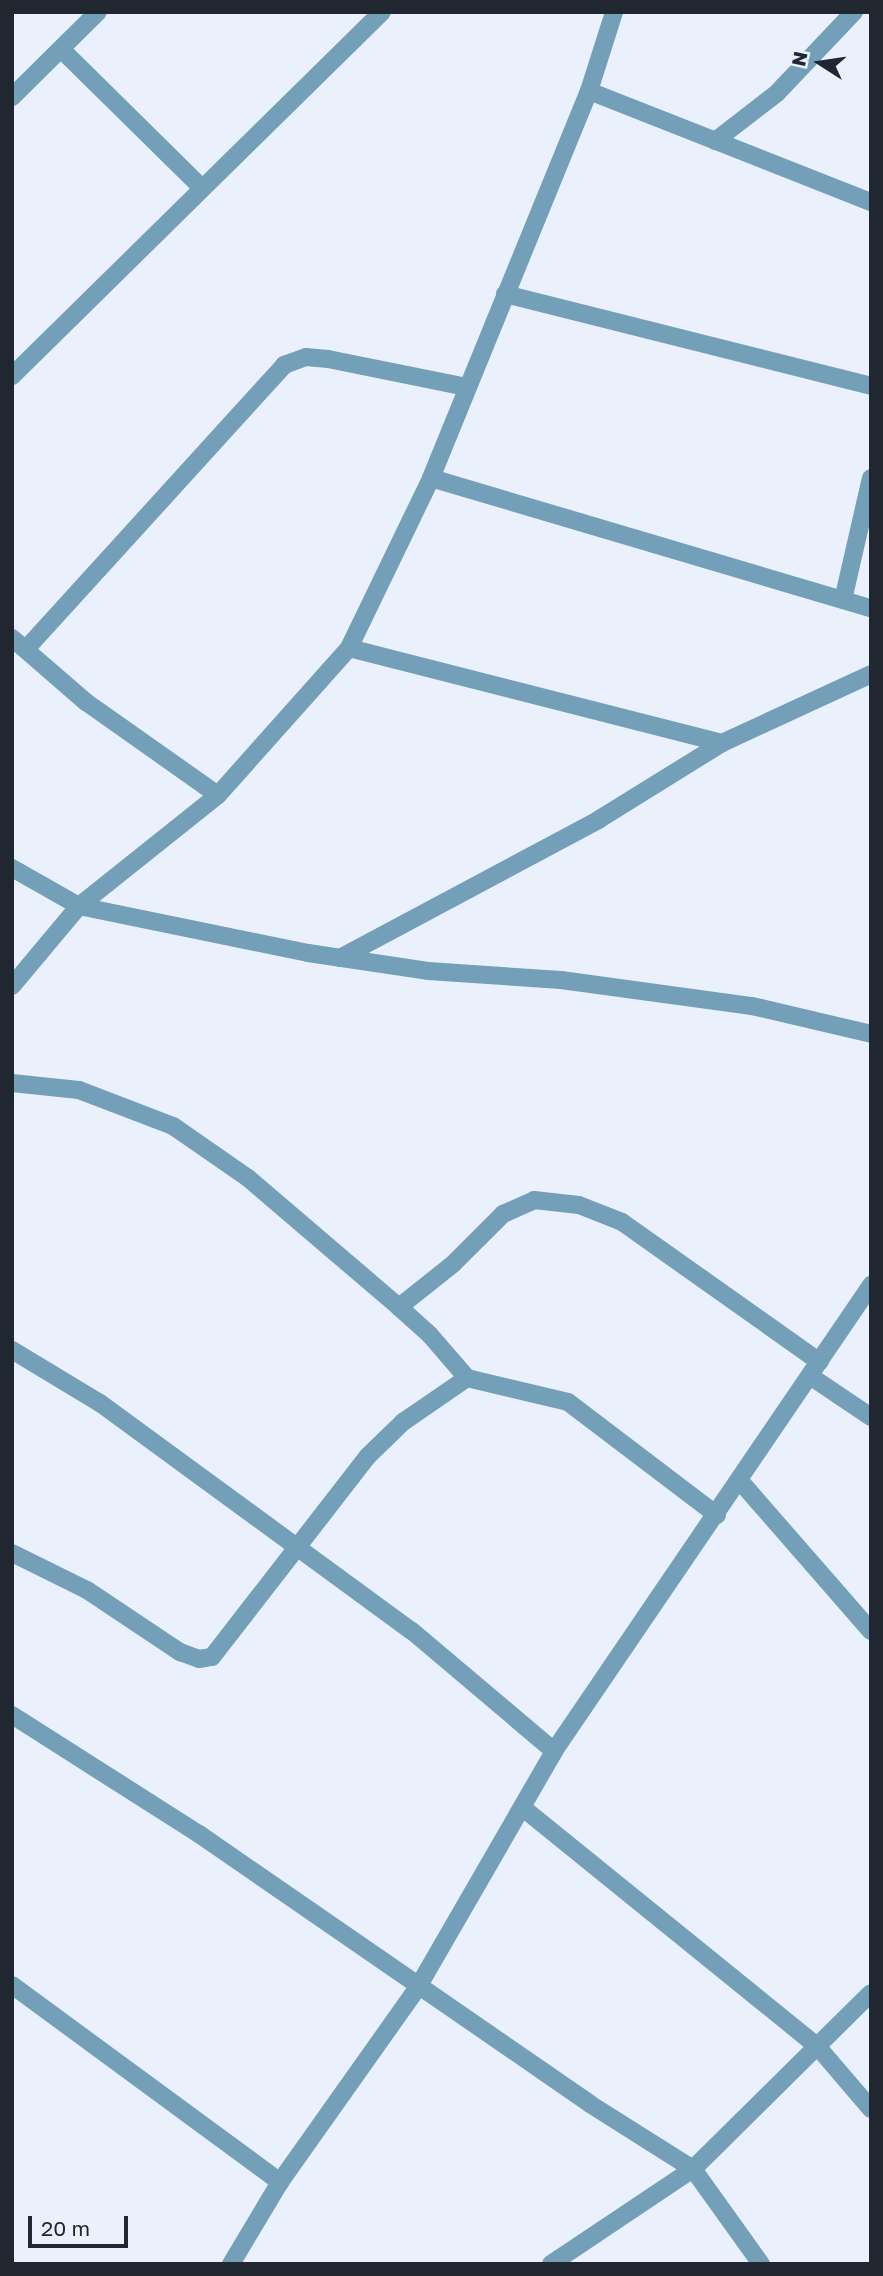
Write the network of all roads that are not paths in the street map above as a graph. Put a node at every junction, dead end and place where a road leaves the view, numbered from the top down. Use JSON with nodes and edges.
{"nodes":[{"id":1,"x":98,"y":12,"type":"edge"},
{"id":2,"x":382,"y":12,"type":"edge"},
{"id":3,"x":614,"y":12,"type":"edge"},
{"id":4,"x":854,"y":12,"type":"edge"},
{"id":5,"x":62,"y":50,"type":"junction"},
{"id":6,"x":589,"y":91,"type":"junction"},
{"id":7,"x":12,"y":97,"type":"edge"},
{"id":8,"x":715,"y":141,"type":"junction"},
{"id":9,"x":201,"y":187,"type":"junction"},
{"id":10,"x":871,"y":202,"type":"edge"},
{"id":11,"x":505,"y":294,"type":"junction"},
{"id":12,"x":12,"y":376,"type":"edge"},
{"id":13,"x":871,"y":386,"type":"edge"},
{"id":14,"x":467,"y":387,"type":"junction"},
{"id":15,"x":431,"y":478,"type":"junction"},
{"id":16,"x":871,"y":478,"type":"edge"},
{"id":17,"x":843,"y":600,"type":"junction"},
{"id":18,"x":871,"y":608,"type":"edge"},
{"id":19,"x":19,"y":644,"type":"edge"},
{"id":20,"x":349,"y":648,"type":"junction"},
{"id":21,"x":871,"y":674,"type":"edge"},
{"id":22,"x":722,"y":743,"type":"junction"},
{"id":23,"x":218,"y":795,"type":"junction"},
{"id":24,"x":12,"y":868,"type":"edge"},
{"id":25,"x":79,"y":906,"type":"junction"},
{"id":26,"x":340,"y":958,"type":"junction"},
{"id":27,"x":12,"y":986,"type":"edge"},
{"id":28,"x":871,"y":1034,"type":"edge"},
{"id":29,"x":12,"y":1083,"type":"edge"},
{"id":30,"x":871,"y":1285,"type":"edge"},
{"id":31,"x":399,"y":1307,"type":"junction"},
{"id":32,"x":12,"y":1350,"type":"edge"},
{"id":33,"x":815,"y":1369,"type":"junction"},
{"id":34,"x":467,"y":1378,"type":"junction"},
{"id":35,"x":871,"y":1417,"type":"edge"},
{"id":36,"x":740,"y":1481,"type":"junction"},
{"id":37,"x":717,"y":1515,"type":"junction"},
{"id":38,"x":294,"y":1548,"type":"junction"},
{"id":39,"x":12,"y":1553,"type":"edge"},
{"id":40,"x":871,"y":1631,"type":"edge"},
{"id":41,"x":12,"y":1716,"type":"edge"},
{"id":42,"x":554,"y":1751,"type":"junction"},
{"id":43,"x":523,"y":1808,"type":"junction"},
{"id":44,"x":418,"y":1987,"type":"junction"},
{"id":45,"x":17,"y":1993,"type":"edge"},
{"id":46,"x":871,"y":1993,"type":"edge"},
{"id":47,"x":817,"y":2046,"type":"junction"},
{"id":48,"x":871,"y":2109,"type":"edge"},
{"id":49,"x":693,"y":2169,"type":"junction"},
{"id":50,"x":280,"y":2182,"type":"junction"},
{"id":51,"x":231,"y":2264,"type":"edge"},
{"id":52,"x":551,"y":2264,"type":"edge"},
{"id":53,"x":761,"y":2264,"type":"edge"}],
"edges":[{"from":1,"to":5,"type":"street"},
{"from":2,"to":9,"type":"street"},
{"from":3,"to":6,"type":"street"},
{"from":4,"to":8,"type":"street"},
{"from":5,"to":7,"type":"street"},
{"from":5,"to":9,"type":"street"},
{"from":6,"to":8,"type":"street"},
{"from":6,"to":11,"type":"street"},
{"from":8,"to":10,"type":"street"},
{"from":9,"to":12,"type":"street"},
{"from":11,"to":13,"type":"street"},
{"from":11,"to":14,"type":"street"},
{"from":14,"to":15,"type":"street"},
{"from":14,"to":19,"type":"street"},
{"from":15,"to":17,"type":"street"},
{"from":15,"to":20,"type":"street"},
{"from":16,"to":17,"type":"street"},
{"from":17,"to":18,"type":"street"},
{"from":19,"to":23,"type":"street"},
{"from":20,"to":22,"type":"street"},
{"from":20,"to":23,"type":"street"},
{"from":21,"to":22,"type":"street"},
{"from":22,"to":26,"type":"street"},
{"from":23,"to":25,"type":"street"},
{"from":24,"to":25,"type":"street"},
{"from":25,"to":26,"type":"street"},
{"from":25,"to":27,"type":"street"},
{"from":26,"to":28,"type":"street"},
{"from":29,"to":31,"type":"street"},
{"from":30,"to":33,"type":"street"},
{"from":31,"to":33,"type":"street"},
{"from":31,"to":34,"type":"street"},
{"from":32,"to":38,"type":"street"},
{"from":33,"to":35,"type":"street"},
{"from":33,"to":36,"type":"street"},
{"from":34,"to":37,"type":"street"},
{"from":34,"to":38,"type":"street"},
{"from":36,"to":37,"type":"street"},
{"from":36,"to":40,"type":"street"},
{"from":37,"to":42,"type":"street"},
{"from":38,"to":39,"type":"street"},
{"from":38,"to":42,"type":"street"},
{"from":41,"to":44,"type":"street"},
{"from":42,"to":43,"type":"street"},
{"from":43,"to":44,"type":"street"},
{"from":43,"to":47,"type":"street"},
{"from":44,"to":49,"type":"street"},
{"from":44,"to":50,"type":"street"},
{"from":45,"to":50,"type":"street"},
{"from":46,"to":47,"type":"street"},
{"from":47,"to":48,"type":"street"},
{"from":47,"to":49,"type":"street"},
{"from":49,"to":52,"type":"street"},
{"from":49,"to":53,"type":"street"},
{"from":50,"to":51,"type":"street"}]}
